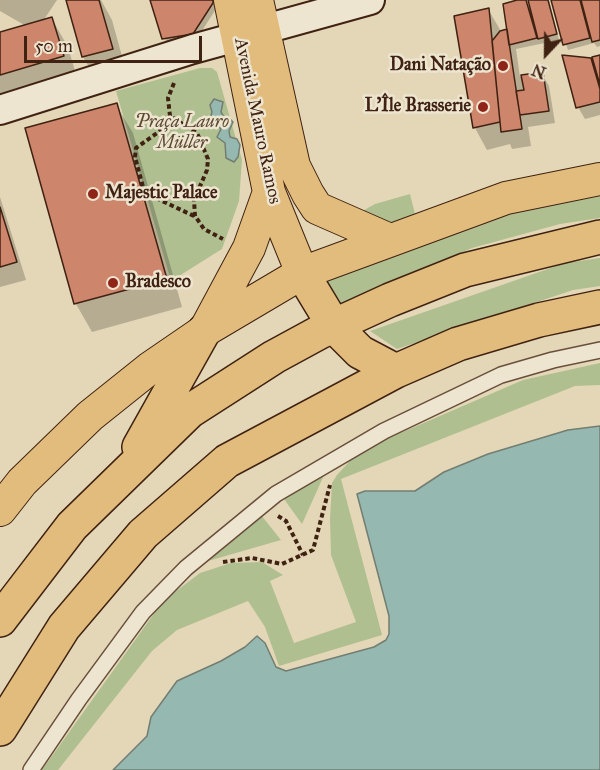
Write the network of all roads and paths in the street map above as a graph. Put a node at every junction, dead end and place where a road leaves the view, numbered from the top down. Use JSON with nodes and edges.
{"nodes":[{"id":1,"x":230,"y":0,"type":"edge"},
{"id":2,"x":370,"y":0,"type":"edge"},
{"id":3,"x":253,"y":22,"type":"edge"},
{"id":4,"x":176,"y":74,"type":"dead end"},
{"id":5,"x":0,"y":110,"type":"edge"},
{"id":6,"x":170,"y":116,"type":"junction"},
{"id":7,"x":600,"y":179,"type":"edge"},
{"id":8,"x":269,"y":192,"type":"junction"},
{"id":9,"x":195,"y":216,"type":"junction"},
{"id":10,"x":600,"y":237,"type":"edge"},
{"id":11,"x":226,"y":240,"type":"dead end"},
{"id":12,"x":390,"y":240,"type":"junction"},
{"id":13,"x":302,"y":273,"type":"junction"},
{"id":14,"x":600,"y":307,"type":"edge"},
{"id":15,"x":334,"y":326,"type":"junction"},
{"id":16,"x":204,"y":331,"type":"junction"},
{"id":17,"x":600,"y":350,"type":"edge"},
{"id":18,"x":396,"y":371,"type":"junction"},
{"id":19,"x":336,"y":459,"type":"junction"},
{"id":20,"x":121,"y":478,"type":"junction"},
{"id":21,"x":263,"y":505,"type":"junction"},
{"id":22,"x":0,"y":510,"type":"edge"},
{"id":23,"x":72,"y":526,"type":"junction"},
{"id":24,"x":303,"y":555,"type":"junction"},
{"id":25,"x":186,"y":568,"type":"junction"},
{"id":26,"x":0,"y":580,"type":"edge"},
{"id":27,"x":0,"y":620,"type":"edge"},
{"id":28,"x":0,"y":729,"type":"edge"},
{"id":29,"x":31,"y":770,"type":"edge"}],
"edges":[{"from":1,"to":3,"type":"main road","name":"Avenida Mauro Ramos"},
{"from":2,"to":3,"type":"main road"},
{"from":3,"to":5,"type":"main road"},
{"from":3,"to":8,"type":"main road","name":"Avenida Mauro Ramos"},
{"from":3,"to":12,"type":"main road","name":"Avenida Mauro Ramos"},
{"from":4,"to":6,"type":"path"},
{"from":6,"to":9,"type":"path"},
{"from":6,"to":9,"type":"path"},
{"from":7,"to":12,"type":"main road"},
{"from":8,"to":13,"type":"main road","name":"Avenida Mauro Ramos"},
{"from":8,"to":16,"type":"main road"},
{"from":9,"to":11,"type":"path"},
{"from":10,"to":15,"type":"highway"},
{"from":12,"to":13,"type":"main road"},
{"from":13,"to":15,"type":"highway"},
{"from":13,"to":16,"type":"main road"},
{"from":14,"to":18,"type":"highway"},
{"from":15,"to":18,"type":"highway"},
{"from":15,"to":20,"type":"highway"},
{"from":16,"to":20,"type":"highway"},
{"from":16,"to":22,"type":"main road"},
{"from":17,"to":19,"type":"street"},
{"from":18,"to":28,"type":"highway"},
{"from":19,"to":21,"type":"street"},
{"from":19,"to":24,"type":"path"},
{"from":20,"to":23,"type":"highway"},
{"from":21,"to":24,"type":"path"},
{"from":21,"to":25,"type":"street"},
{"from":23,"to":26,"type":"highway"},
{"from":23,"to":27,"type":"highway"},
{"from":24,"to":25,"type":"path"},
{"from":25,"to":29,"type":"street"}]}
